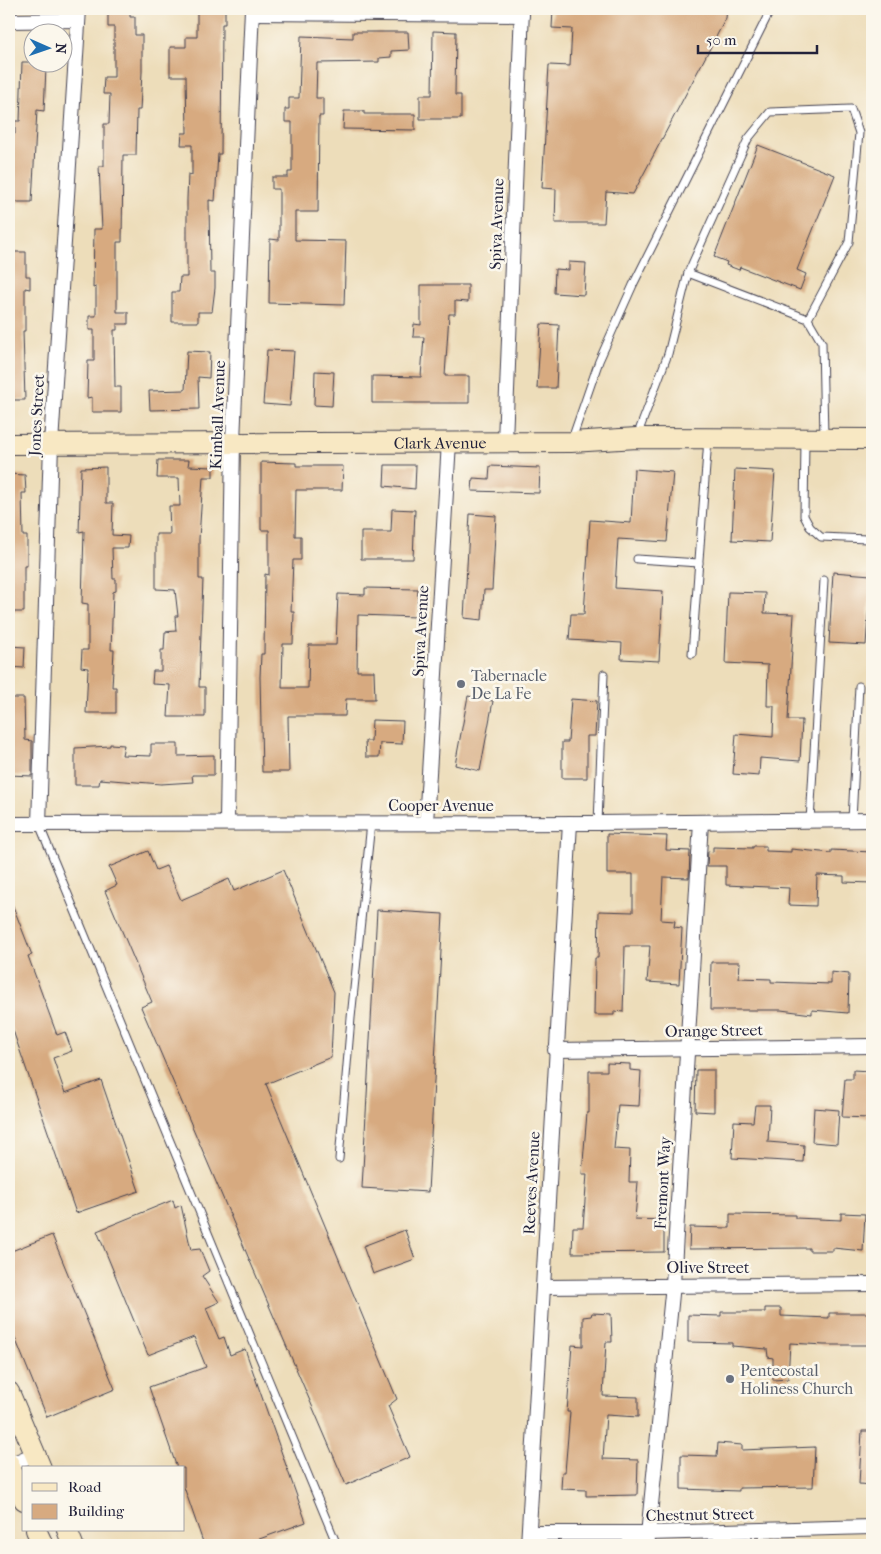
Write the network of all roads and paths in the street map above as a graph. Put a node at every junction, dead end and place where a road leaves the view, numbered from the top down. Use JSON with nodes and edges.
{"nodes":[{"id":1,"x":771,"y":9,"type":"edge"},
{"id":2,"x":252,"y":11,"type":"edge"},
{"id":3,"x":522,"y":12,"type":"edge"},
{"id":4,"x":79,"y":14,"type":"edge"},
{"id":5,"x":9,"y":21,"type":"edge"},
{"id":6,"x":688,"y":273,"type":"junction"},
{"id":7,"x":808,"y":319,"type":"junction"},
{"id":8,"x":636,"y":438,"type":"junction"},
{"id":9,"x":708,"y":439,"type":"junction"},
{"id":10,"x":872,"y":439,"type":"edge"},
{"id":11,"x":815,"y":440,"type":"junction"},
{"id":12,"x":505,"y":441,"type":"junction"},
{"id":13,"x":233,"y":442,"type":"junction"},
{"id":14,"x":449,"y":442,"type":"junction"},
{"id":15,"x":571,"y":442,"type":"junction"},
{"id":16,"x":9,"y":444,"type":"edge"},
{"id":17,"x":51,"y":444,"type":"junction"},
{"id":18,"x":867,"y":539,"type":"dead end"},
{"id":19,"x":636,"y":559,"type":"dead end"},
{"id":20,"x":699,"y":563,"type":"junction"},
{"id":21,"x":824,"y":580,"type":"dead end"},
{"id":22,"x":692,"y":654,"type":"dead end"},
{"id":23,"x":604,"y":674,"type":"dead end"},
{"id":24,"x":859,"y":686,"type":"dead end"},
{"id":25,"x":852,"y":820,"type":"junction"},
{"id":26,"x":872,"y":820,"type":"edge"},
{"id":27,"x":810,"y":821,"type":"junction"},
{"id":28,"x":227,"y":822,"type":"junction"},
{"id":29,"x":701,"y":822,"type":"junction"},
{"id":30,"x":371,"y":823,"type":"junction"},
{"id":31,"x":426,"y":823,"type":"junction"},
{"id":32,"x":570,"y":823,"type":"junction"},
{"id":33,"x":598,"y":823,"type":"junction"},
{"id":34,"x":9,"y":824,"type":"edge"},
{"id":35,"x":39,"y":824,"type":"junction"},
{"id":36,"x":872,"y":1046,"type":"edge"},
{"id":37,"x":687,"y":1048,"type":"junction"},
{"id":38,"x":555,"y":1050,"type":"junction"},
{"id":39,"x":340,"y":1159,"type":"dead end"},
{"id":40,"x":673,"y":1284,"type":"junction"},
{"id":41,"x":872,"y":1284,"type":"edge"},
{"id":42,"x":543,"y":1287,"type":"junction"},
{"id":43,"x":9,"y":1392,"type":"edge"},
{"id":44,"x":38,"y":1461,"type":"edge"},
{"id":45,"x":9,"y":1464,"type":"edge"},
{"id":46,"x":22,"y":1495,"type":"edge"},
{"id":47,"x":872,"y":1527,"type":"edge"},
{"id":48,"x":37,"y":1532,"type":"edge"},
{"id":49,"x":68,"y":1532,"type":"edge"},
{"id":50,"x":528,"y":1539,"type":"edge"},
{"id":51,"x":648,"y":1539,"type":"edge"},
{"id":52,"x":43,"y":1545,"type":"edge"},
{"id":53,"x":73,"y":1545,"type":"edge"},
{"id":54,"x":337,"y":1545,"type":"edge"}],
"edges":[{"from":1,"to":15,"type":"lane"},
{"from":2,"to":3,"type":"street"},
{"from":2,"to":13,"type":"street","name":"Kimball Avenue"},
{"from":3,"to":12,"type":"street","name":"Spiva Avenue"},
{"from":4,"to":5,"type":"street"},
{"from":4,"to":17,"type":"street","name":"Jones Street"},
{"from":6,"to":7,"type":"lane"},
{"from":6,"to":7,"type":"lane"},
{"from":6,"to":8,"type":"lane"},
{"from":7,"to":11,"type":"lane"},
{"from":8,"to":9,"type":"street","name":"Clark Avenue"},
{"from":8,"to":15,"type":"street","name":"Clark Avenue"},
{"from":9,"to":11,"type":"street","name":"Clark Avenue"},
{"from":9,"to":20,"type":"lane"},
{"from":10,"to":11,"type":"street","name":"Clark Avenue"},
{"from":11,"to":18,"type":"lane"},
{"from":12,"to":14,"type":"street","name":"Clark Avenue"},
{"from":12,"to":15,"type":"street","name":"Clark Avenue"},
{"from":13,"to":14,"type":"street","name":"Clark Avenue"},
{"from":13,"to":17,"type":"street","name":"Clark Avenue"},
{"from":13,"to":28,"type":"street","name":"Kimball Avenue"},
{"from":14,"to":31,"type":"street","name":"Spiva Avenue"},
{"from":16,"to":17,"type":"street","name":"Clark Avenue"},
{"from":17,"to":35,"type":"street","name":"Jones Street"},
{"from":19,"to":20,"type":"lane"},
{"from":20,"to":22,"type":"lane"},
{"from":21,"to":27,"type":"lane"},
{"from":23,"to":33,"type":"lane"},
{"from":24,"to":25,"type":"lane"},
{"from":25,"to":26,"type":"street","name":"Cooper Avenue"},
{"from":25,"to":27,"type":"street","name":"Cooper Avenue"},
{"from":27,"to":29,"type":"street","name":"Cooper Avenue"},
{"from":28,"to":30,"type":"street","name":"Cooper Avenue"},
{"from":28,"to":35,"type":"street","name":"Cooper Avenue"},
{"from":29,"to":33,"type":"street","name":"Cooper Avenue"},
{"from":29,"to":37,"type":"street","name":"Fremont Way"},
{"from":30,"to":31,"type":"street","name":"Cooper Avenue"},
{"from":30,"to":39,"type":"lane"},
{"from":31,"to":32,"type":"street","name":"Cooper Avenue"},
{"from":32,"to":33,"type":"street","name":"Cooper Avenue"},
{"from":32,"to":38,"type":"street","name":"Reeves Avenue"},
{"from":34,"to":35,"type":"street","name":"Cooper Avenue"},
{"from":35,"to":54,"type":"lane"},
{"from":36,"to":37,"type":"street","name":"Orange Street"},
{"from":37,"to":38,"type":"street","name":"Orange Street"},
{"from":37,"to":40,"type":"street","name":"Fremont Way"},
{"from":38,"to":42,"type":"street","name":"Reeves Avenue"},
{"from":40,"to":41,"type":"street","name":"Olive Street"},
{"from":40,"to":42,"type":"street","name":"Olive Street"},
{"from":40,"to":51,"type":"street","name":"Fremont Way"},
{"from":42,"to":50,"type":"street","name":"Reeves Avenue"},
{"from":43,"to":44,"type":"street"},
{"from":44,"to":45,"type":"street"},
{"from":45,"to":46,"type":"street"},
{"from":47,"to":51,"type":"street","name":"Chestnut Street"},
{"from":48,"to":52,"type":"street"},
{"from":49,"to":53,"type":"street"},
{"from":50,"to":51,"type":"street","name":"Chestnut Street"}]}
